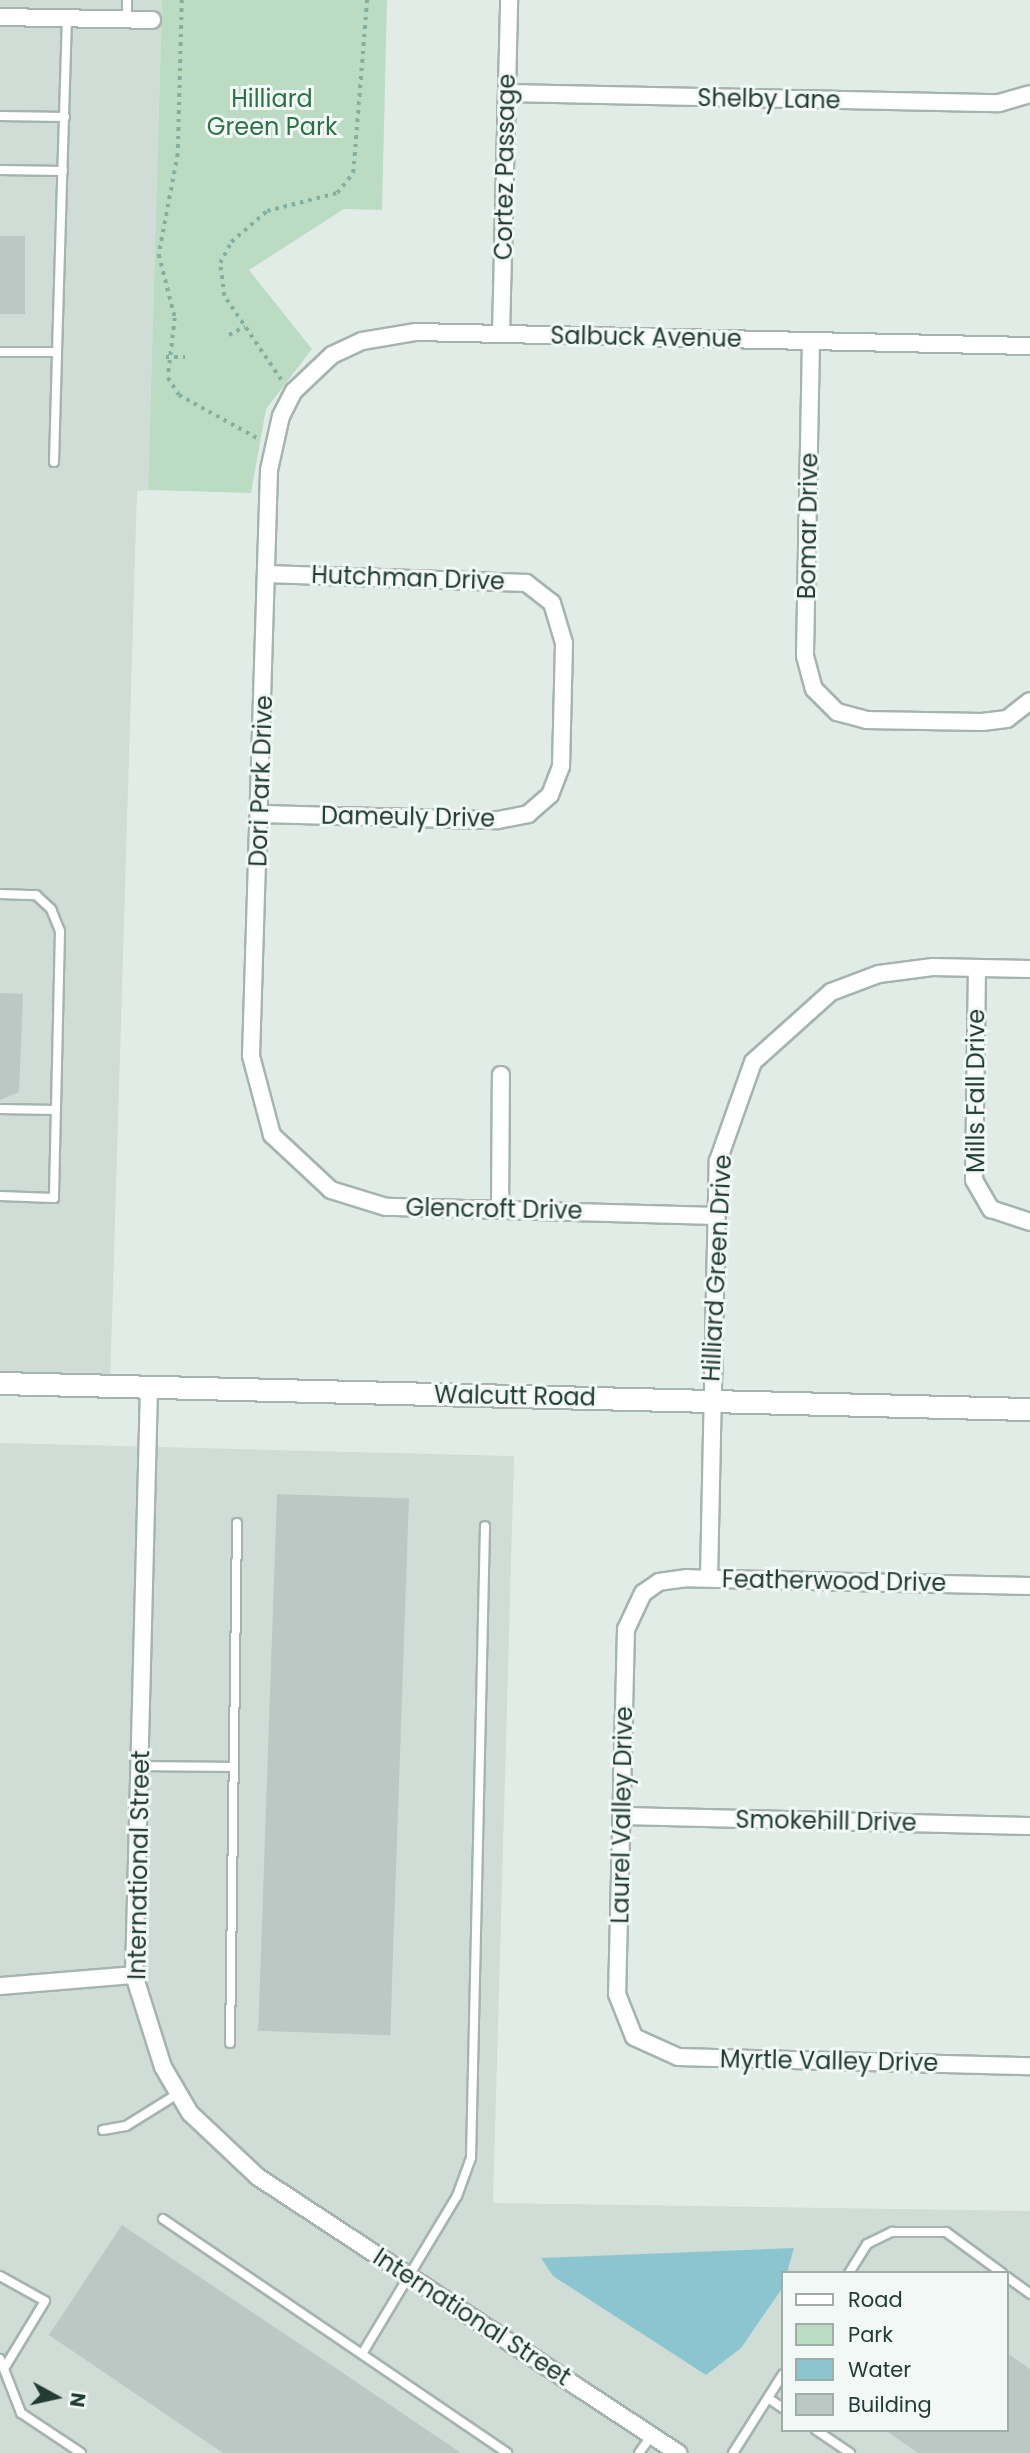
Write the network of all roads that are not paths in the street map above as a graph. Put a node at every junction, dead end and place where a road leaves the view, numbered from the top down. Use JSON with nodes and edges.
{"nodes":[{"id":1,"x":127,"y":0,"type":"edge"},
{"id":2,"x":509,"y":0,"type":"edge"},
{"id":3,"x":0,"y":17,"type":"edge"},
{"id":4,"x":68,"y":18,"type":"junction"},
{"id":5,"x":127,"y":20,"type":"junction"},
{"id":6,"x":152,"y":20,"type":"dead end"},
{"id":7,"x":506,"y":93,"type":"junction"},
{"id":8,"x":1030,"y":94,"type":"edge"},
{"id":9,"x":0,"y":116,"type":"edge"},
{"id":10,"x":65,"y":117,"type":"junction"},
{"id":11,"x":0,"y":170,"type":"edge"},
{"id":12,"x":63,"y":171,"type":"junction"},
{"id":13,"x":501,"y":334,"type":"junction"},
{"id":14,"x":811,"y":341,"type":"junction"},
{"id":15,"x":1030,"y":346,"type":"edge"},
{"id":16,"x":0,"y":352,"type":"edge"},
{"id":17,"x":57,"y":352,"type":"junction"},
{"id":18,"x":288,"y":402,"type":"joint"},
{"id":19,"x":54,"y":462,"type":"dead end"},
{"id":20,"x":267,"y":574,"type":"junction"},
{"id":21,"x":545,"y":595,"type":"joint"},
{"id":22,"x":1030,"y":701,"type":"edge"},
{"id":23,"x":261,"y":814,"type":"junction"},
{"id":24,"x":0,"y":894,"type":"edge"},
{"id":25,"x":976,"y":968,"type":"junction"},
{"id":26,"x":1030,"y":969,"type":"edge"},
{"id":27,"x":501,"y":1075,"type":"dead end"},
{"id":28,"x":0,"y":1109,"type":"edge"},
{"id":29,"x":56,"y":1110,"type":"junction"},
{"id":30,"x":287,"y":1155,"type":"joint"},
{"id":31,"x":0,"y":1196,"type":"edge"},
{"id":32,"x":500,"y":1209,"type":"junction"},
{"id":33,"x":716,"y":1216,"type":"junction"},
{"id":34,"x":1030,"y":1222,"type":"edge"},
{"id":35,"x":0,"y":1383,"type":"edge"},
{"id":36,"x":149,"y":1388,"type":"junction"},
{"id":37,"x":711,"y":1400,"type":"junction"},
{"id":38,"x":1030,"y":1409,"type":"edge"},
{"id":39,"x":237,"y":1523,"type":"dead end"},
{"id":40,"x":485,"y":1526,"type":"dead end"},
{"id":41,"x":709,"y":1578,"type":"junction"},
{"id":42,"x":1030,"y":1586,"type":"edge"},
{"id":43,"x":643,"y":1593,"type":"joint"},
{"id":44,"x":140,"y":1766,"type":"junction"},
{"id":45,"x":234,"y":1767,"type":"junction"},
{"id":46,"x":622,"y":1816,"type":"junction"},
{"id":47,"x":1030,"y":1826,"type":"edge"},
{"id":48,"x":134,"y":1975,"type":"junction"},
{"id":49,"x":0,"y":1986,"type":"edge"},
{"id":50,"x":634,"y":2038,"type":"joint"},
{"id":51,"x":230,"y":2043,"type":"dead end"},
{"id":52,"x":1030,"y":2066,"type":"edge"},
{"id":53,"x":179,"y":2093,"type":"junction"},
{"id":54,"x":103,"y":2130,"type":"dead end"},
{"id":55,"x":163,"y":2219,"type":"dead end"},
{"id":56,"x":850,"y":2271,"type":"edge"},
{"id":57,"x":999,"y":2271,"type":"edge"},
{"id":58,"x":0,"y":2276,"type":"edge"},
{"id":59,"x":412,"y":2277,"type":"junction"},
{"id":60,"x":1009,"y":2278,"type":"edge"},
{"id":61,"x":1030,"y":2294,"type":"edge"},
{"id":62,"x":362,"y":2354,"type":"junction"},
{"id":63,"x":2,"y":2363,"type":"edge"},
{"id":64,"x":782,"y":2376,"type":"edge"},
{"id":65,"x":768,"y":2398,"type":"junction"},
{"id":66,"x":782,"y":2407,"type":"edge"},
{"id":67,"x":819,"y":2432,"type":"edge"},
{"id":68,"x":652,"y":2435,"type":"junction"},
{"id":69,"x":81,"y":2453,"type":"edge"},
{"id":70,"x":508,"y":2453,"type":"edge"},
{"id":71,"x":639,"y":2453,"type":"edge"},
{"id":72,"x":678,"y":2453,"type":"edge"},
{"id":73,"x":733,"y":2453,"type":"edge"},
{"id":74,"x":850,"y":2453,"type":"edge"}],
"edges":[{"from":1,"to":5,"type":"lane"},
{"from":2,"to":7,"type":"street","name":"Cortez Passage"},
{"from":3,"to":4,"type":"street"},
{"from":4,"to":5,"type":"street"},
{"from":4,"to":10,"type":"lane"},
{"from":5,"to":6,"type":"street"},
{"from":7,"to":8,"type":"street","name":"Shelby Lane"},
{"from":7,"to":13,"type":"street","name":"Cortez Passage"},
{"from":9,"to":10,"type":"lane"},
{"from":10,"to":12,"type":"lane"},
{"from":11,"to":12,"type":"lane"},
{"from":12,"to":17,"type":"lane"},
{"from":13,"to":14,"type":"street","name":"Salbuck Avenue"},
{"from":13,"to":18,"type":"street","name":"Salbuck Avenue"},
{"from":14,"to":15,"type":"street","name":"Salbuck Avenue"},
{"from":14,"to":22,"type":"street","name":"Bomar Drive"},
{"from":16,"to":17,"type":"lane"},
{"from":17,"to":19,"type":"lane"},
{"from":18,"to":20,"type":"street","name":"Dori Park Drive"},
{"from":20,"to":21,"type":"street","name":"Hutchman Drive"},
{"from":20,"to":23,"type":"street","name":"Dori Park Drive"},
{"from":21,"to":23,"type":"street","name":"Dameuly Drive"},
{"from":23,"to":30,"type":"street","name":"Dori Park Drive"},
{"from":24,"to":29,"type":"lane"},
{"from":25,"to":26,"type":"street","name":"Hilliard Green Drive"},
{"from":25,"to":33,"type":"street","name":"Hilliard Green Drive"},
{"from":25,"to":34,"type":"street","name":"Mills Fall Drive"},
{"from":27,"to":32,"type":"street"},
{"from":28,"to":29,"type":"lane"},
{"from":29,"to":31,"type":"lane"},
{"from":30,"to":32,"type":"street","name":"Glencroft Drive"},
{"from":32,"to":33,"type":"street","name":"Glencroft Drive"},
{"from":33,"to":37,"type":"street","name":"Hilliard Green Drive"},
{"from":35,"to":36,"type":"street","name":"Walcutt Road"},
{"from":36,"to":37,"type":"street","name":"Walcutt Road"},
{"from":36,"to":44,"type":"street","name":"International Street"},
{"from":37,"to":38,"type":"street","name":"Walcutt Road"},
{"from":37,"to":41,"type":"street","name":"Hilliard Green Drive"},
{"from":39,"to":45,"type":"lane"},
{"from":40,"to":59,"type":"lane"},
{"from":41,"to":42,"type":"street","name":"Featherwood Drive"},
{"from":41,"to":43,"type":"street","name":"Featherwood Drive"},
{"from":43,"to":46,"type":"street","name":"Laurel Valley Drive"},
{"from":44,"to":45,"type":"lane"},
{"from":44,"to":48,"type":"street","name":"International Street"},
{"from":45,"to":51,"type":"lane"},
{"from":46,"to":47,"type":"street","name":"Smokehill Drive"},
{"from":46,"to":50,"type":"street","name":"Laurel Valley Drive"},
{"from":48,"to":49,"type":"street"},
{"from":48,"to":53,"type":"street","name":"International Street"},
{"from":50,"to":52,"type":"street","name":"Myrtle Valley Drive"},
{"from":53,"to":54,"type":"lane"},
{"from":53,"to":59,"type":"street","name":"International Street"},
{"from":55,"to":62,"type":"lane"},
{"from":56,"to":57,"type":"lane"},
{"from":58,"to":63,"type":"lane"},
{"from":59,"to":62,"type":"lane"},
{"from":59,"to":68,"type":"street","name":"International Street"},
{"from":60,"to":61,"type":"lane"},
{"from":62,"to":70,"type":"lane"},
{"from":63,"to":69,"type":"lane"},
{"from":64,"to":65,"type":"lane"},
{"from":65,"to":66,"type":"lane"},
{"from":65,"to":73,"type":"lane"},
{"from":67,"to":74,"type":"lane"},
{"from":68,"to":71,"type":"lane"},
{"from":68,"to":72,"type":"street","name":"International Street"}]}
